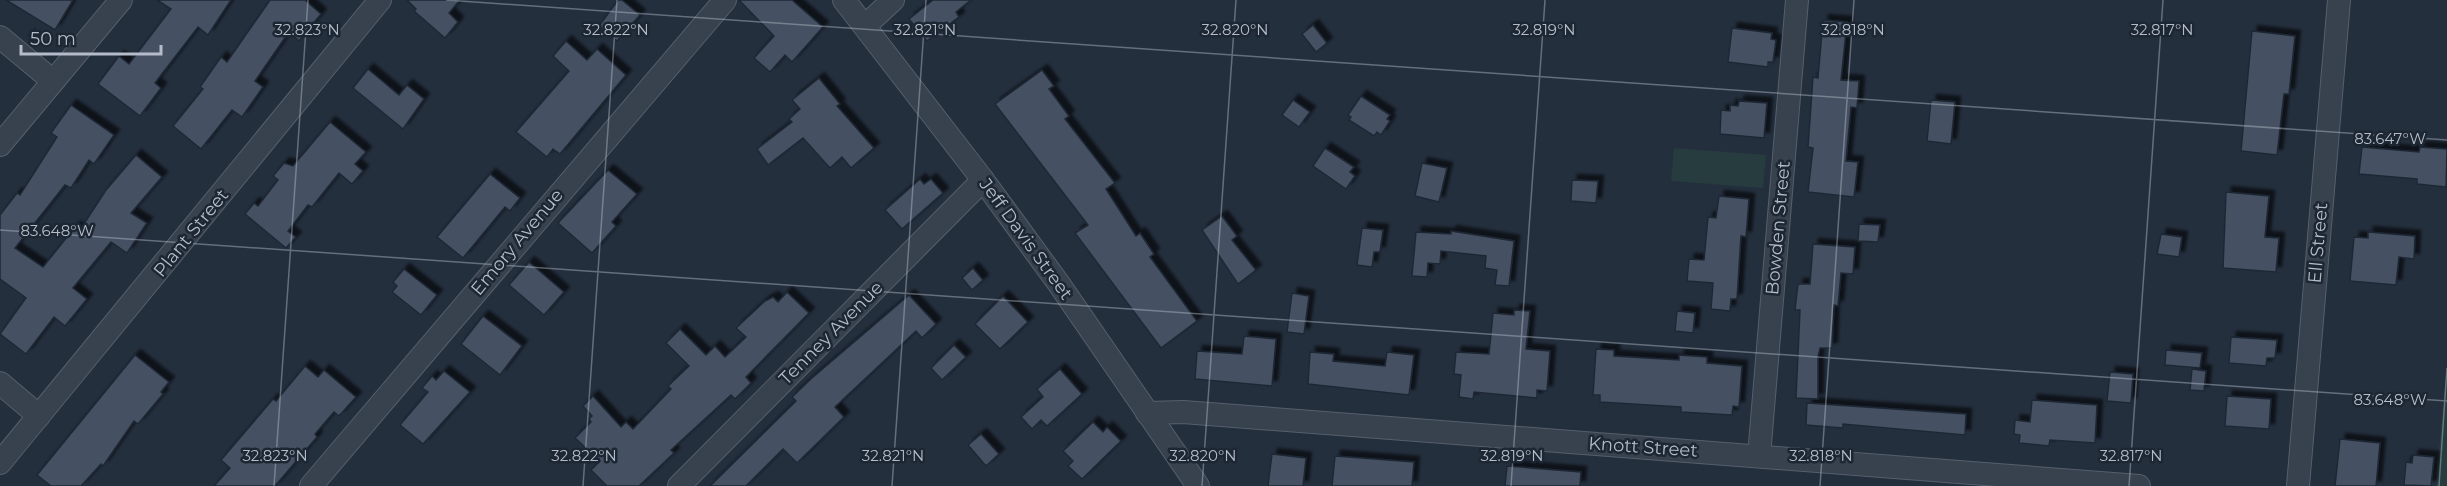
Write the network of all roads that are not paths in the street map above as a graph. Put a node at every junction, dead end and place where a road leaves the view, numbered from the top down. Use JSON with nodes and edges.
{"nodes":[{"id":1,"x":121,"y":0,"type":"edge"},
{"id":2,"x":724,"y":0,"type":"edge"},
{"id":3,"x":844,"y":0,"type":"edge"},
{"id":4,"x":893,"y":0,"type":"edge"},
{"id":5,"x":1797,"y":0,"type":"edge"},
{"id":6,"x":2339,"y":0,"type":"edge"},
{"id":7,"x":371,"y":3,"type":"edge"},
{"id":8,"x":865,"y":26,"type":"junction"},
{"id":9,"x":0,"y":38,"type":"edge"},
{"id":10,"x":53,"y":81,"type":"junction"},
{"id":11,"x":0,"y":145,"type":"edge"},
{"id":12,"x":983,"y":180,"type":"junction"},
{"id":13,"x":0,"y":383,"type":"edge"},
{"id":14,"x":1147,"y":413,"type":"junction"},
{"id":15,"x":39,"y":416,"type":"junction"},
{"id":16,"x":1759,"y":456,"type":"junction"},
{"id":17,"x":0,"y":463,"type":"edge"},
{"id":18,"x":311,"y":486,"type":"edge"},
{"id":19,"x":679,"y":486,"type":"edge"},
{"id":20,"x":1198,"y":486,"type":"edge"},
{"id":21,"x":2139,"y":486,"type":"edge"},
{"id":22,"x":2298,"y":486,"type":"edge"}],
"edges":[{"from":1,"to":10,"type":"street"},
{"from":2,"to":18,"type":"street","name":"Emory Avenue"},
{"from":3,"to":8,"type":"street","name":"Jeff Davis Street"},
{"from":4,"to":8,"type":"street"},
{"from":5,"to":16,"type":"street","name":"Bowden Street"},
{"from":6,"to":22,"type":"street","name":"Ell Street"},
{"from":7,"to":15,"type":"street","name":"Plant Street"},
{"from":8,"to":12,"type":"street","name":"Jeff Davis Street"},
{"from":9,"to":10,"type":"street"},
{"from":10,"to":11,"type":"street"},
{"from":12,"to":14,"type":"street","name":"Jeff Davis Street"},
{"from":12,"to":19,"type":"street","name":"Tenney Avenue"},
{"from":13,"to":15,"type":"street"},
{"from":14,"to":16,"type":"street","name":"Knott Street"},
{"from":14,"to":20,"type":"street","name":"Jeff Davis Street"},
{"from":15,"to":17,"type":"street","name":"Plant Street"},
{"from":16,"to":21,"type":"street","name":"Knott Street"}]}
